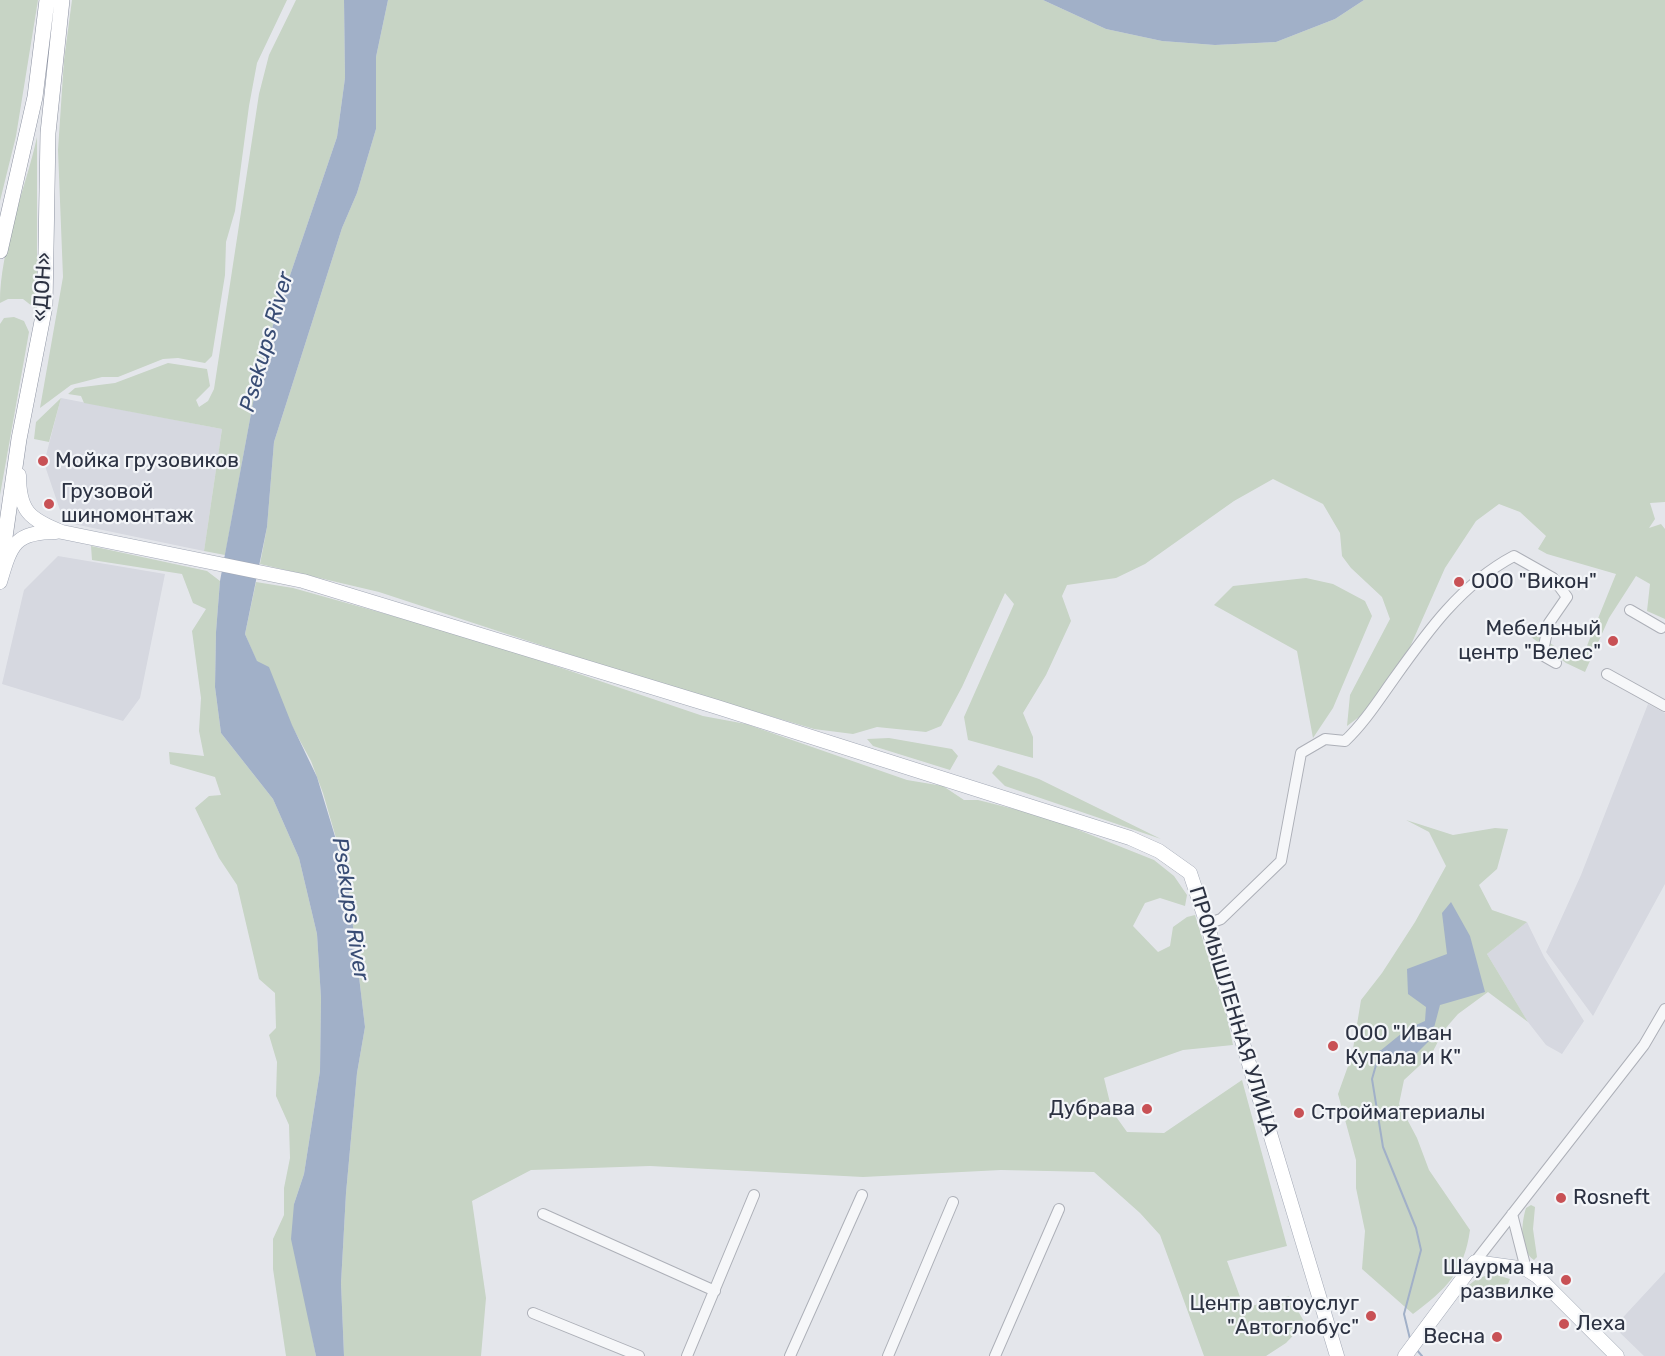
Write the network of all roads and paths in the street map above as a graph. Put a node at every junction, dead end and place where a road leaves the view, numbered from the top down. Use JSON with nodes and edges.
{"nodes":[{"id":1,"x":47,"y":0,"type":"edge"},
{"id":2,"x":62,"y":0,"type":"edge"},
{"id":3,"x":0,"y":251,"type":"edge"},
{"id":4,"x":19,"y":440,"type":"junction"},
{"id":5,"x":62,"y":532,"type":"junction"},
{"id":6,"x":0,"y":572,"type":"edge"},
{"id":7,"x":0,"y":582,"type":"edge"},
{"id":8,"x":1630,"y":610,"type":"dead end"},
{"id":9,"x":1661,"y":628,"type":"dead end"},
{"id":10,"x":1556,"y":663,"type":"dead end"},
{"id":11,"x":1606,"y":674,"type":"dead end"},
{"id":12,"x":1665,"y":706,"type":"edge"},
{"id":13,"x":1207,"y":924,"type":"junction"},
{"id":14,"x":1665,"y":1009,"type":"edge"},
{"id":15,"x":754,"y":1195,"type":"dead end"},
{"id":16,"x":862,"y":1196,"type":"dead end"},
{"id":17,"x":953,"y":1202,"type":"dead end"},
{"id":18,"x":1059,"y":1209,"type":"dead end"},
{"id":19,"x":543,"y":1214,"type":"dead end"},
{"id":20,"x":1512,"y":1215,"type":"junction"},
{"id":21,"x":1475,"y":1263,"type":"junction"},
{"id":22,"x":1526,"y":1269,"type":"junction"},
{"id":23,"x":715,"y":1291,"type":"junction"},
{"id":24,"x":533,"y":1313,"type":"dead end"},
{"id":25,"x":1614,"y":1355,"type":"edge"},
{"id":26,"x":639,"y":1356,"type":"edge"},
{"id":27,"x":687,"y":1356,"type":"edge"},
{"id":28,"x":790,"y":1356,"type":"edge"},
{"id":29,"x":888,"y":1356,"type":"edge"},
{"id":30,"x":995,"y":1356,"type":"edge"},
{"id":31,"x":1337,"y":1356,"type":"edge"},
{"id":32,"x":1405,"y":1356,"type":"edge"}],
"edges":[{"from":1,"to":3,"type":"highway"},
{"from":2,"to":4,"type":"highway","name":"«ДОН»"},
{"from":4,"to":5,"type":"main road"},
{"from":4,"to":6,"type":"highway","name":"«ДОН»"},
{"from":5,"to":7,"type":"main road"},
{"from":5,"to":13,"type":"main road","name":"ПРОМЫШЛЕННАЯ УЛИЦА"},
{"from":8,"to":9,"type":"street"},
{"from":10,"to":13,"type":"street"},
{"from":11,"to":12,"type":"street"},
{"from":13,"to":31,"type":"main road","name":"ПРОМЫШЛЕННАЯ УЛИЦА"},
{"from":14,"to":20,"type":"street"},
{"from":15,"to":23,"type":"street"},
{"from":16,"to":28,"type":"street"},
{"from":17,"to":29,"type":"street"},
{"from":18,"to":30,"type":"street"},
{"from":19,"to":23,"type":"street"},
{"from":20,"to":21,"type":"street"},
{"from":20,"to":22,"type":"street"},
{"from":21,"to":22,"type":"main road"},
{"from":21,"to":32,"type":"main road"},
{"from":22,"to":25,"type":"main road"},
{"from":23,"to":27,"type":"street"},
{"from":24,"to":26,"type":"street"}]}
